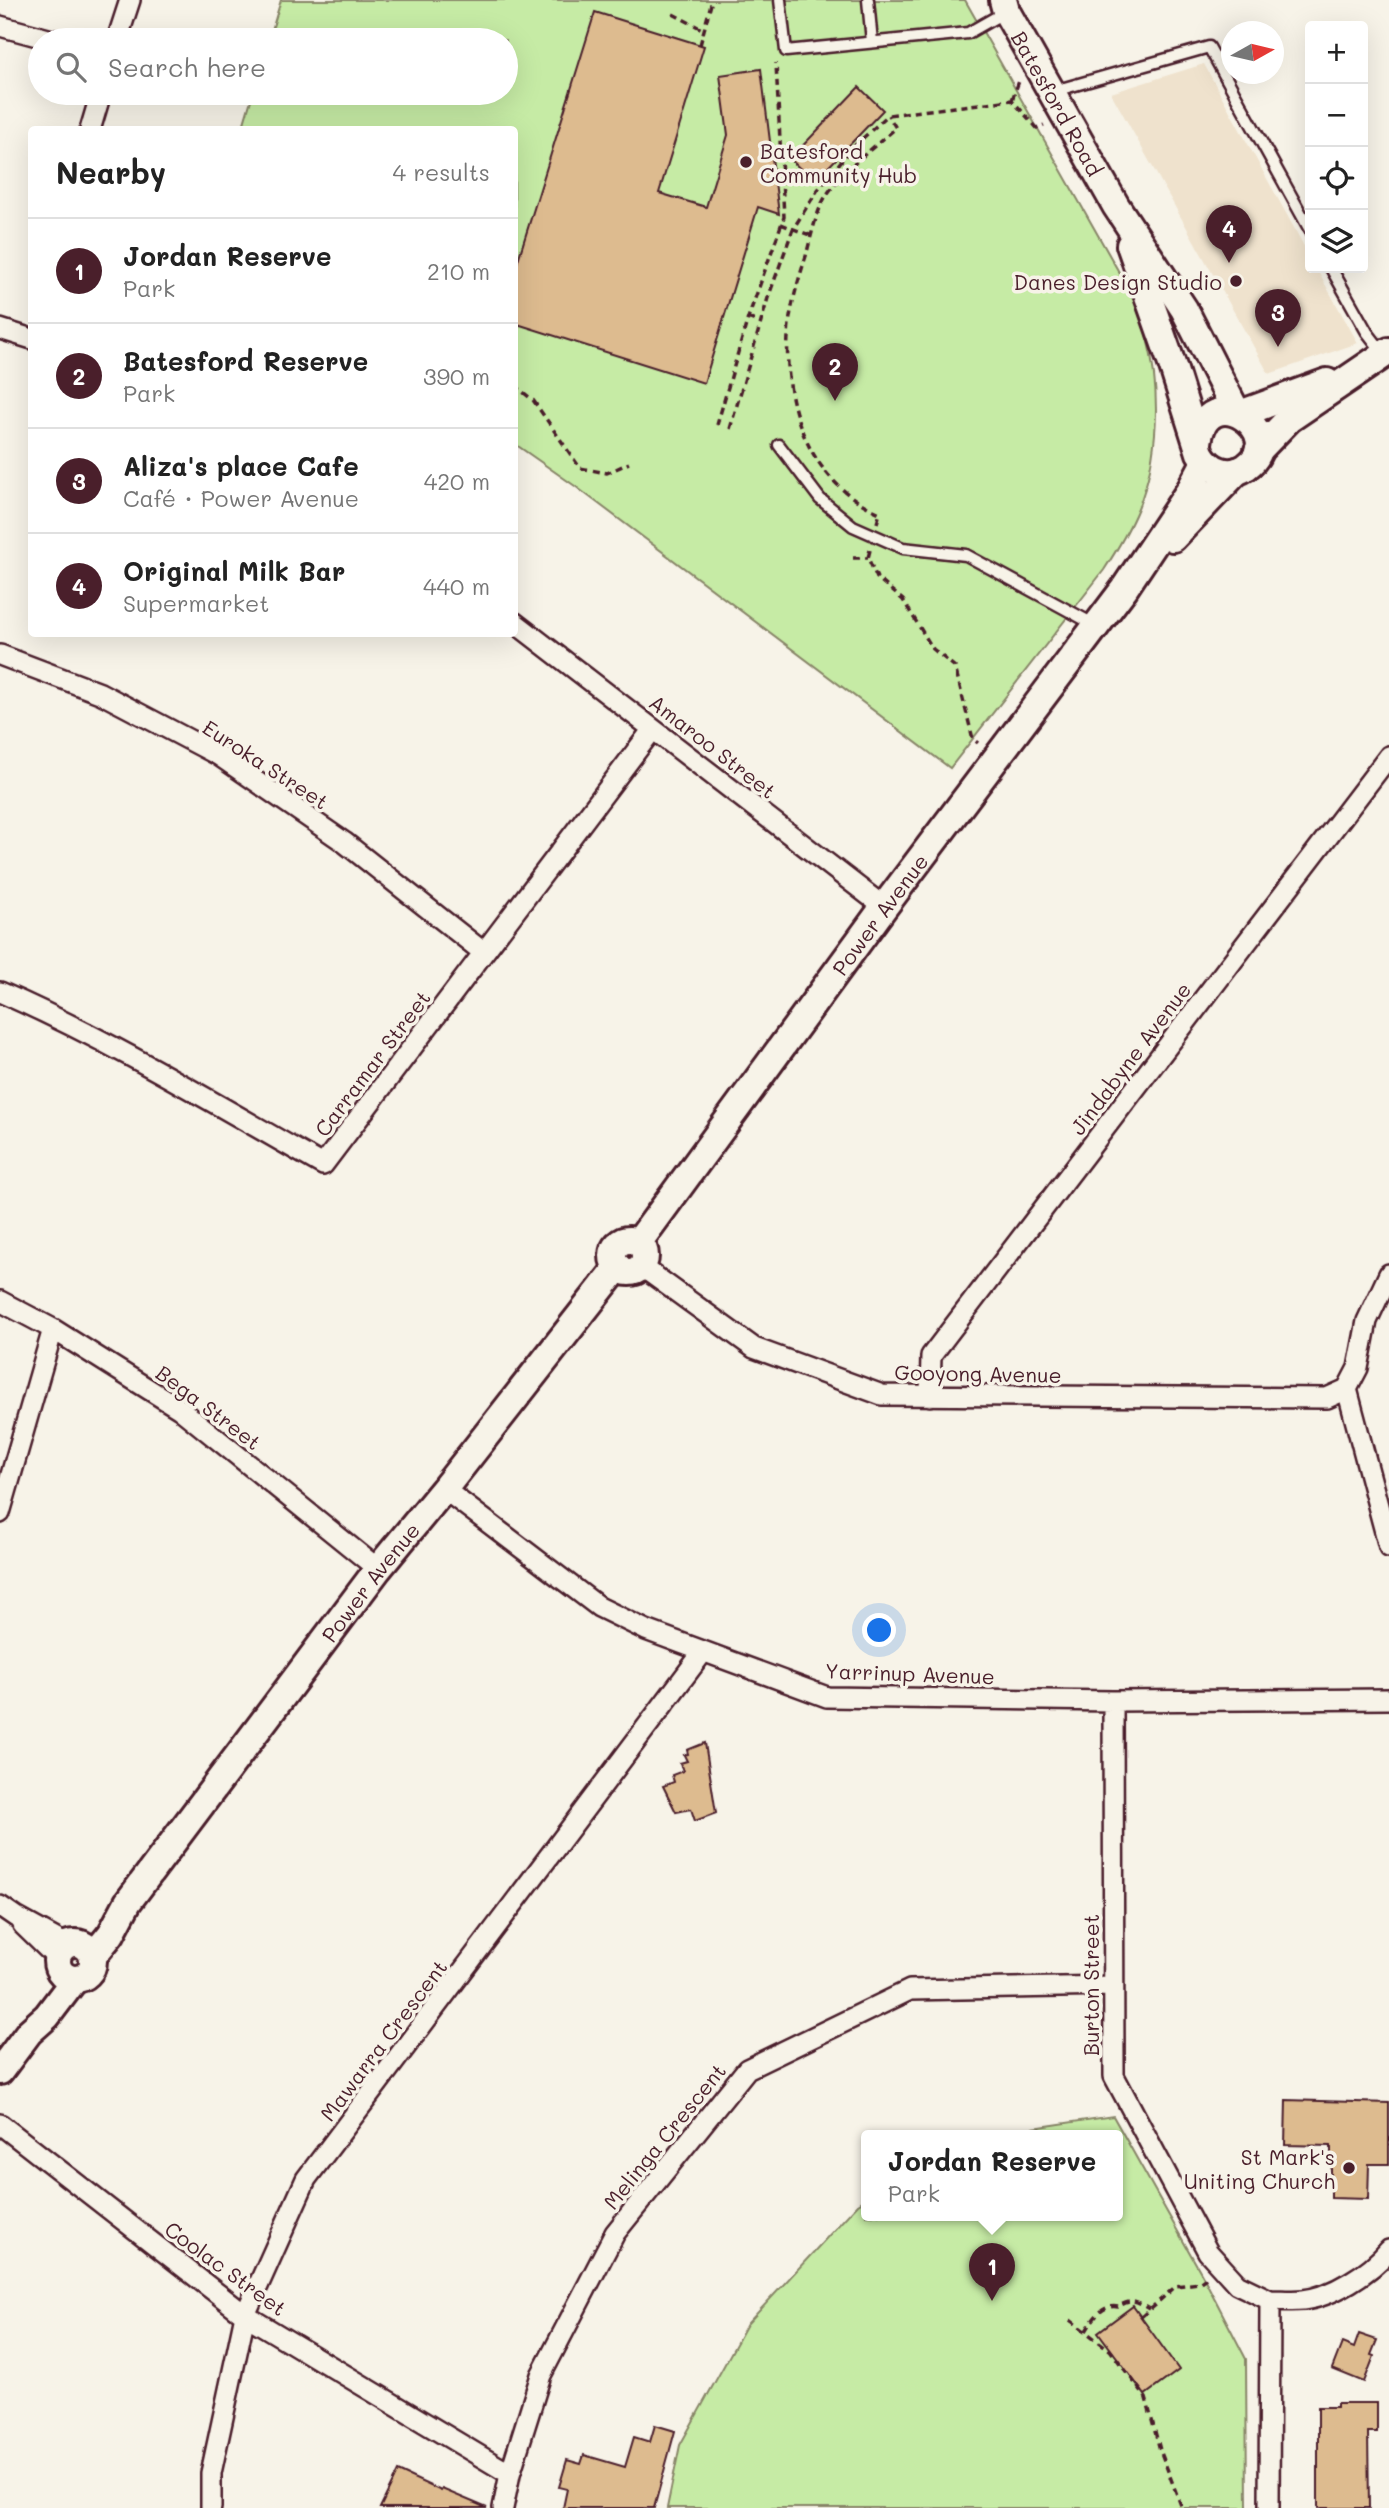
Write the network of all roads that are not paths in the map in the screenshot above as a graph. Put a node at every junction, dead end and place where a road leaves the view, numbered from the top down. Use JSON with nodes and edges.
{"nodes":[{"id":1,"x":130,"y":0,"type":"edge"},
{"id":2,"x":780,"y":0,"type":"edge"},
{"id":3,"x":868,"y":0,"type":"edge"},
{"id":4,"x":1005,"y":6,"type":"edge"},
{"id":5,"x":0,"y":26,"type":"edge"},
{"id":6,"x":121,"y":28,"type":"edge"},
{"id":7,"x":28,"y":34,"type":"edge"},
{"id":8,"x":873,"y":42,"type":"junction"},
{"id":9,"x":1052,"y":92,"type":"junction"},
{"id":10,"x":97,"y":105,"type":"edge"},
{"id":11,"x":91,"y":126,"type":"edge"},
{"id":12,"x":1116,"y":206,"type":"junction"},
{"id":13,"x":1305,"y":221,"type":"edge"},
{"id":14,"x":1334,"y":273,"type":"edge"},
{"id":15,"x":0,"y":329,"type":"edge"},
{"id":16,"x":28,"y":332,"type":"edge"},
{"id":17,"x":1380,"y":358,"type":"edge"},
{"id":18,"x":1238,"y":413,"type":"junction"},
{"id":19,"x":779,"y":445,"type":"dead end"},
{"id":20,"x":1258,"y":451,"type":"junction"},
{"id":21,"x":1201,"y":452,"type":"junction"},
{"id":22,"x":1237,"y":471,"type":"junction"},
{"id":23,"x":1124,"y":589,"type":"junction"},
{"id":24,"x":518,"y":625,"type":"edge"},
{"id":25,"x":1096,"y":625,"type":"junction"},
{"id":26,"x":0,"y":655,"type":"edge"},
{"id":27,"x":653,"y":729,"type":"junction"},
{"id":28,"x":1389,"y":756,"type":"edge"},
{"id":29,"x":884,"y":907,"type":"junction"},
{"id":30,"x":483,"y":952,"type":"junction"},
{"id":31,"x":0,"y":992,"type":"edge"},
{"id":32,"x":632,"y":1258,"type":"junction"},
{"id":33,"x":1389,"y":1274,"type":"edge"},
{"id":34,"x":0,"y":1301,"type":"edge"},
{"id":35,"x":53,"y":1329,"type":"junction"},
{"id":36,"x":1347,"y":1389,"type":"junction"},
{"id":37,"x":930,"y":1396,"type":"junction"},
{"id":38,"x":444,"y":1489,"type":"junction"},
{"id":39,"x":0,"y":1513,"type":"edge"},
{"id":40,"x":1389,"y":1547,"type":"edge"},
{"id":41,"x":378,"y":1569,"type":"junction"},
{"id":42,"x":703,"y":1652,"type":"junction"},
{"id":43,"x":1389,"y":1699,"type":"edge"},
{"id":44,"x":1113,"y":1701,"type":"junction"},
{"id":45,"x":8,"y":1911,"type":"edge"},
{"id":46,"x":71,"y":1958,"type":"junction"},
{"id":47,"x":1113,"y":1986,"type":"junction"},
{"id":48,"x":0,"y":2071,"type":"edge"},
{"id":49,"x":0,"y":2124,"type":"edge"},
{"id":50,"x":1389,"y":2250,"type":"edge"},
{"id":51,"x":1270,"y":2300,"type":"junction"},
{"id":52,"x":245,"y":2315,"type":"junction"},
{"id":53,"x":510,"y":2474,"type":"junction"},
{"id":54,"x":211,"y":2508,"type":"edge"},
{"id":55,"x":503,"y":2508,"type":"edge"},
{"id":56,"x":1269,"y":2508,"type":"edge"}],
"edges":[{"from":1,"to":6,"type":"street"},
{"from":2,"to":8,"type":"lane"},
{"from":3,"to":8,"type":"lane"},
{"from":4,"to":8,"type":"lane"},
{"from":4,"to":9,"type":"street","name":"Batesford Road"},
{"from":5,"to":7,"type":"street"},
{"from":9,"to":12,"type":"street","name":"Batesford Road"},
{"from":9,"to":13,"type":"lane"},
{"from":10,"to":11,"type":"street"},
{"from":12,"to":18,"type":"street","name":"Batesford Road"},
{"from":12,"to":21,"type":"street","name":"Batesford Road"},
{"from":14,"to":17,"type":"lane"},
{"from":15,"to":16,"type":"street"},
{"from":17,"to":18,"type":"street"},
{"from":17,"to":20,"type":"street"},
{"from":18,"to":20,"type":"street"},
{"from":18,"to":21,"type":"street"},
{"from":19,"to":25,"type":"lane"},
{"from":20,"to":22,"type":"street"},
{"from":21,"to":22,"type":"street"},
{"from":21,"to":23,"type":"street","name":"Power Avenue"},
{"from":22,"to":23,"type":"street","name":"Power Avenue"},
{"from":23,"to":25,"type":"street","name":"Power Avenue"},
{"from":24,"to":27,"type":"street","name":"Amaroo Street"},
{"from":25,"to":29,"type":"street","name":"Power Avenue"},
{"from":26,"to":30,"type":"street","name":"Euroka Street"},
{"from":27,"to":29,"type":"street","name":"Amaroo Street"},
{"from":27,"to":30,"type":"street","name":"Carramar Street"},
{"from":28,"to":37,"type":"street","name":"Jindabyne Avenue"},
{"from":29,"to":32,"type":"street","name":"Power Avenue"},
{"from":30,"to":31,"type":"street","name":"Carramar Street"},
{"from":32,"to":37,"type":"street","name":"Gooyong Avenue"},
{"from":32,"to":38,"type":"street","name":"Power Avenue"},
{"from":33,"to":36,"type":"street"},
{"from":34,"to":35,"type":"street","name":"Bega Street"},
{"from":35,"to":39,"type":"street"},
{"from":35,"to":41,"type":"street","name":"Bega Street"},
{"from":36,"to":37,"type":"street","name":"Gooyong Avenue"},
{"from":36,"to":40,"type":"street"},
{"from":38,"to":41,"type":"street","name":"Power Avenue"},
{"from":38,"to":42,"type":"street","name":"Yarrinup Avenue"},
{"from":41,"to":46,"type":"street","name":"Power Avenue"},
{"from":42,"to":44,"type":"street","name":"Yarrinup Avenue"},
{"from":42,"to":52,"type":"street","name":"Mawarra Crescent"},
{"from":43,"to":44,"type":"street","name":"Yarrinup Avenue"},
{"from":44,"to":47,"type":"street","name":"Burton Street"},
{"from":45,"to":46,"type":"street"},
{"from":46,"to":48,"type":"street","name":"Power Avenue"},
{"from":47,"to":51,"type":"street","name":"Burton Street"},
{"from":47,"to":53,"type":"street","name":"Melinga Crescent"},
{"from":49,"to":52,"type":"street","name":"Coolac Street"},
{"from":50,"to":51,"type":"street"},
{"from":51,"to":56,"type":"street"},
{"from":52,"to":53,"type":"street","name":"Coolac Street"},
{"from":52,"to":54,"type":"street","name":"Mawarra Crescent"},
{"from":53,"to":55,"type":"street","name":"Melinga Crescent"}]}
